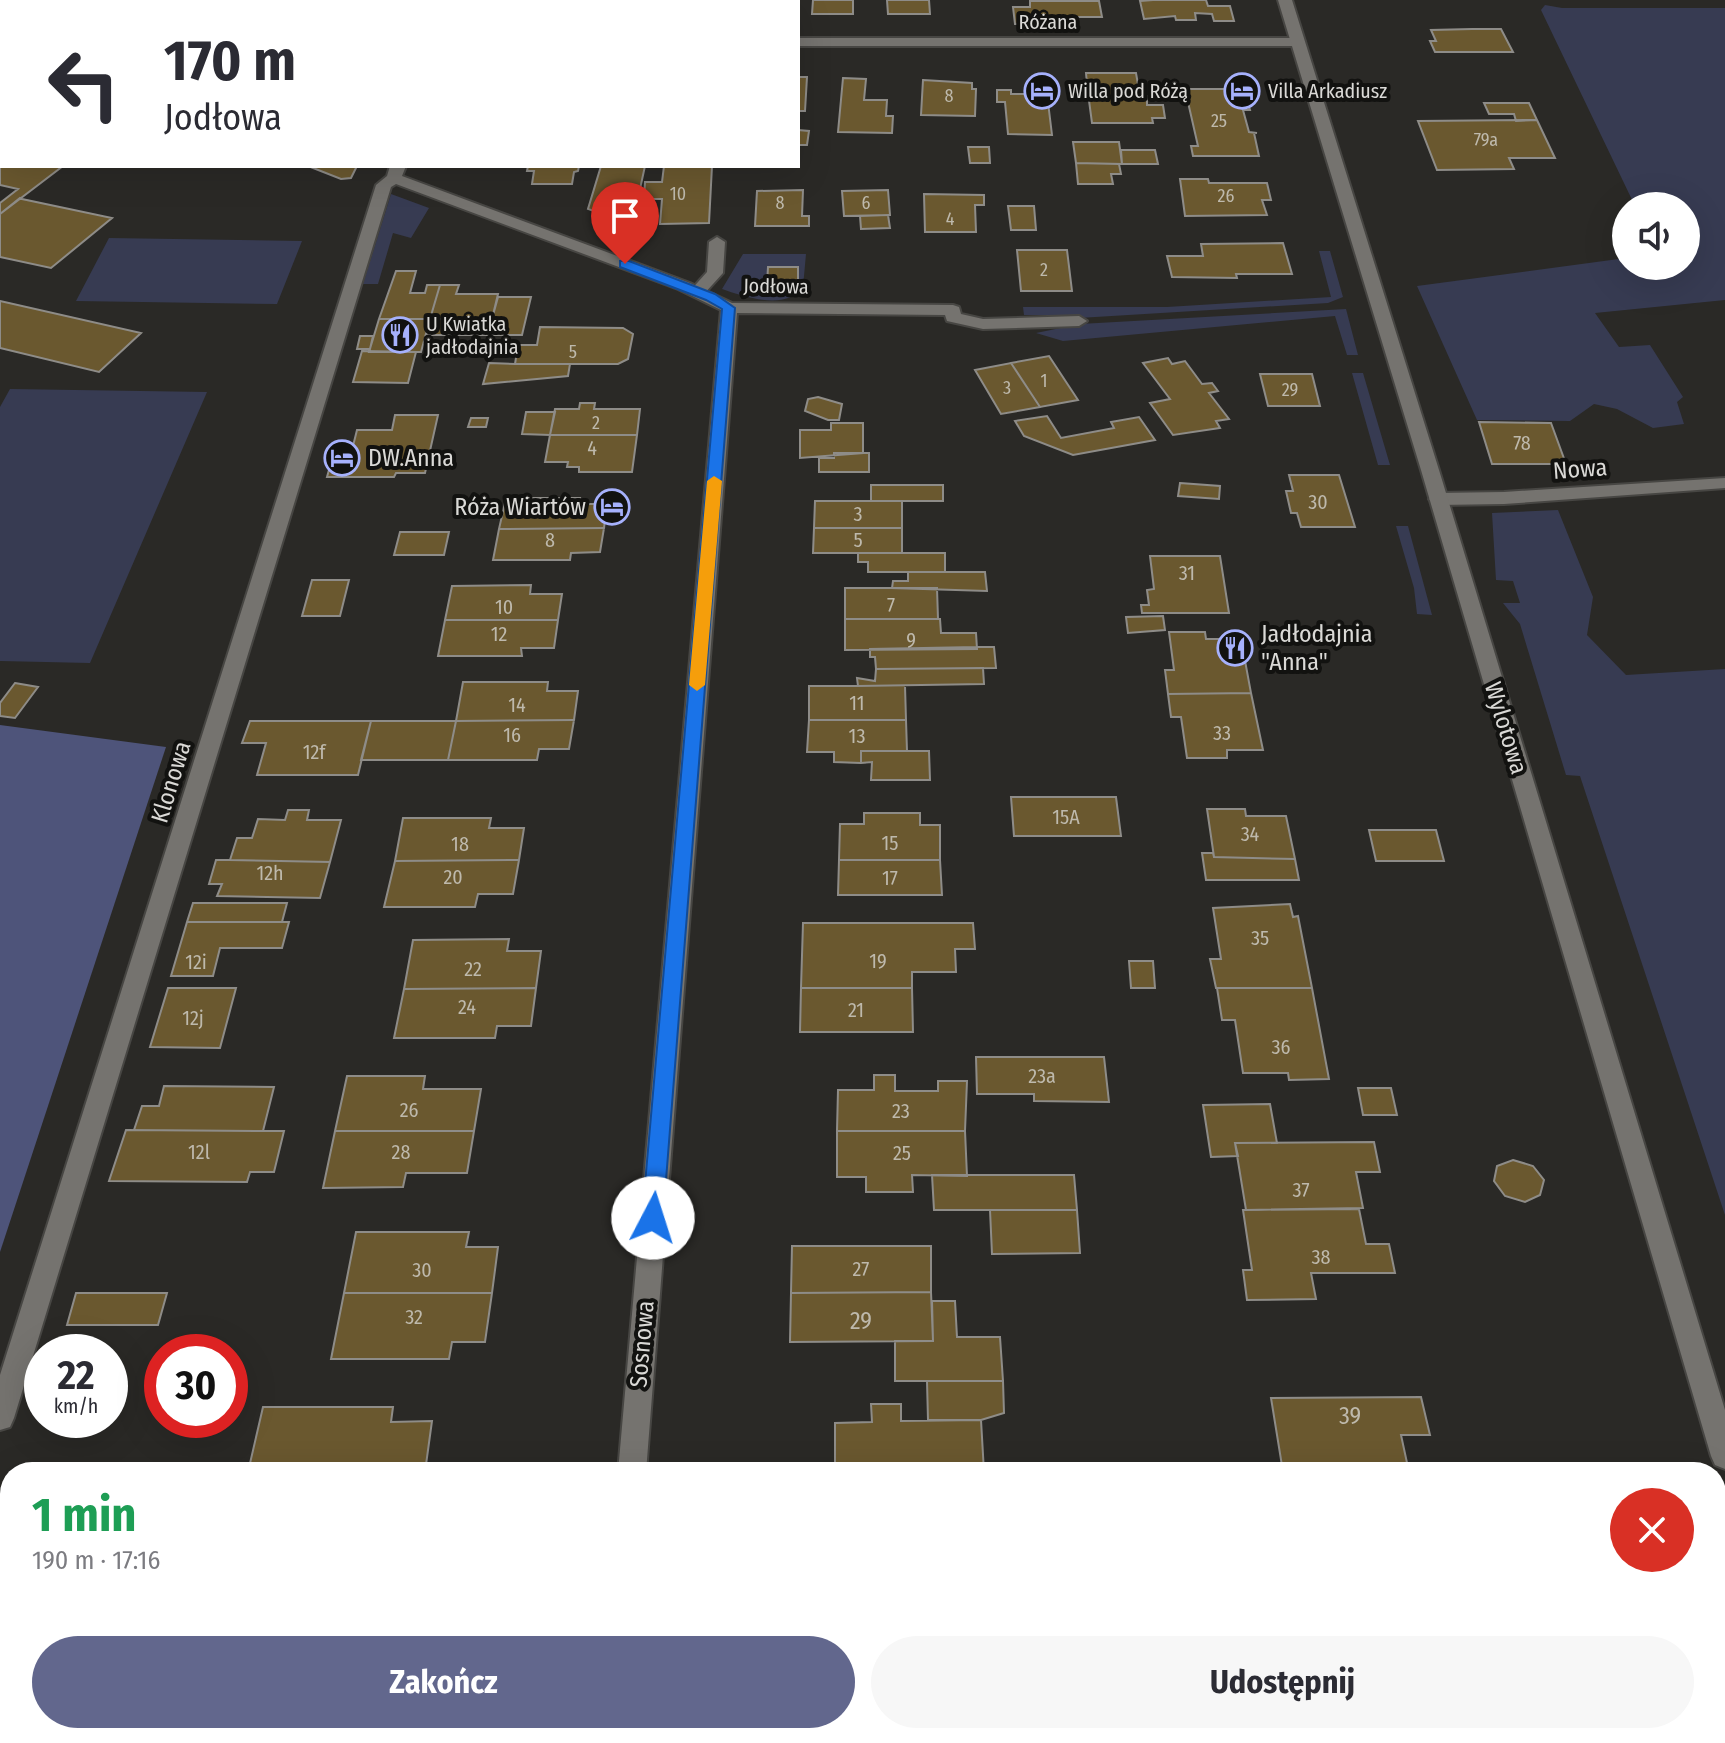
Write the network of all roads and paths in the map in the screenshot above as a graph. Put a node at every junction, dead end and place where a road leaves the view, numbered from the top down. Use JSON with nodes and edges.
{"nodes":[{"id":1,"x":1285,"y":0,"type":"edge"},
{"id":2,"x":800,"y":42,"type":"edge"},
{"id":3,"x":1298,"y":42,"type":"junction"},
{"id":4,"x":396,"y":172,"type":"edge"},
{"id":5,"x":717,"y":242,"type":"dead end"},
{"id":6,"x":697,"y":292,"type":"junction"},
{"id":7,"x":729,"y":308,"type":"junction"},
{"id":8,"x":1079,"y":321,"type":"dead end"},
{"id":9,"x":1725,"y":483,"type":"edge"},
{"id":10,"x":1438,"y":499,"type":"junction"},
{"id":11,"x":0,"y":1418,"type":"edge"},
{"id":12,"x":1725,"y":1456,"type":"edge"},
{"id":13,"x":633,"y":1462,"type":"edge"}],
"edges":[{"from":1,"to":3,"type":"street","name":"Wylotowa"},
{"from":2,"to":3,"type":"street","name":"Różana"},
{"from":3,"to":10,"type":"street","name":"Wylotowa"},
{"from":4,"to":6,"type":"street","name":"Jodłowa"},
{"from":4,"to":11,"type":"street","name":"Klonowa"},
{"from":5,"to":6,"type":"street"},
{"from":6,"to":7,"type":"street","name":"Jodłowa"},
{"from":7,"to":8,"type":"street","name":"Jodłowa"},
{"from":7,"to":13,"type":"street","name":"Sosnowa"},
{"from":9,"to":10,"type":"street","name":"Nowa"},
{"from":10,"to":12,"type":"street","name":"Wylotowa"}]}
